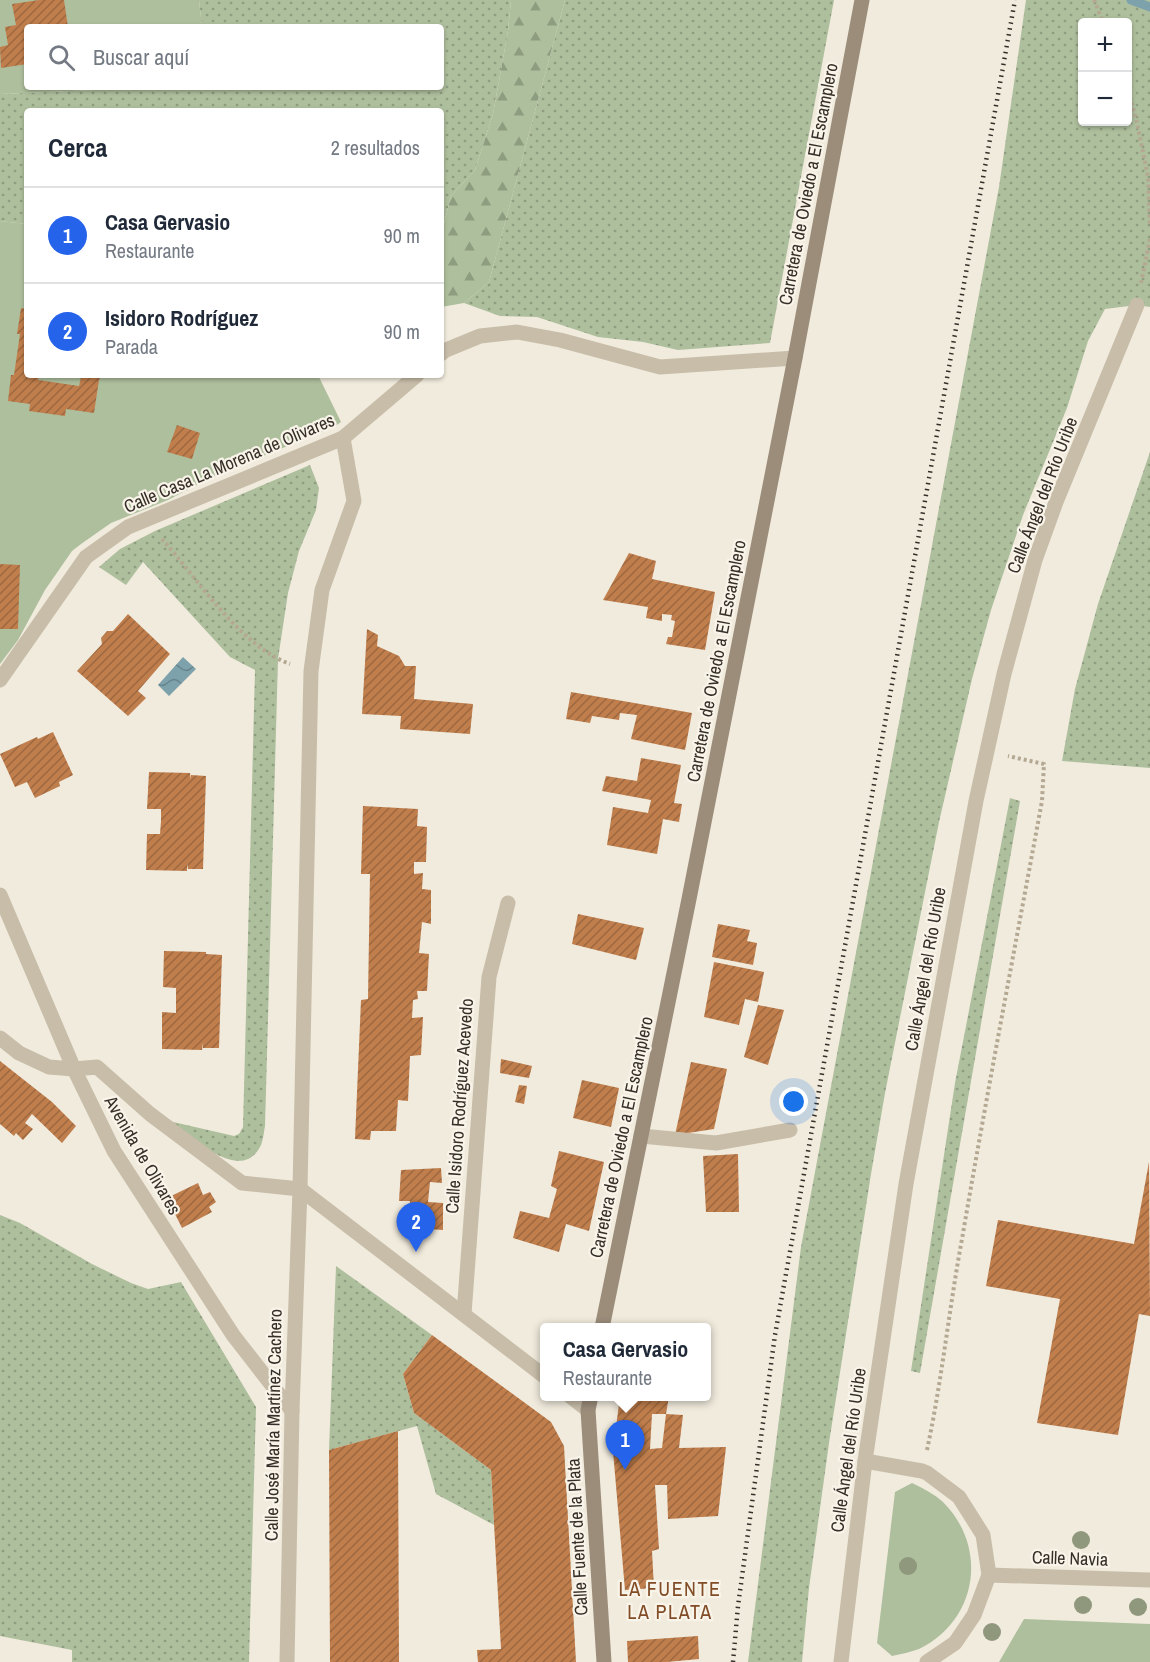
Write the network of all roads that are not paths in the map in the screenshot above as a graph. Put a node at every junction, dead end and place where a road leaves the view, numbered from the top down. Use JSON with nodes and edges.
{"nodes":[{"id":1,"x":862,"y":0,"type":"edge"},
{"id":2,"x":1137,"y":305,"type":"road end"},
{"id":3,"x":444,"y":352,"type":"edge"},
{"id":4,"x":795,"y":358,"type":"junction"},
{"id":5,"x":413,"y":378,"type":"edge"},
{"id":6,"x":343,"y":438,"type":"junction"},
{"id":7,"x":0,"y":680,"type":"edge"},
{"id":8,"x":0,"y":895,"type":"edge"},
{"id":9,"x":508,"y":903,"type":"dead end"},
{"id":10,"x":0,"y":1038,"type":"edge"},
{"id":11,"x":74,"y":1069,"type":"junction"},
{"id":12,"x":790,"y":1130,"type":"dead end"},
{"id":13,"x":641,"y":1136,"type":"junction"},
{"id":14,"x":300,"y":1189,"type":"junction"},
{"id":15,"x":464,"y":1314,"type":"junction"},
{"id":16,"x":603,"y":1323,"type":"edge"},
{"id":17,"x":540,"y":1373,"type":"edge"},
{"id":18,"x":590,"y":1403,"type":"edge"},
{"id":19,"x":292,"y":1411,"type":"junction"},
{"id":20,"x":865,"y":1461,"type":"junction"},
{"id":21,"x":989,"y":1575,"type":"junction"},
{"id":22,"x":1150,"y":1580,"type":"edge"},
{"id":23,"x":287,"y":1662,"type":"edge"},
{"id":24,"x":604,"y":1662,"type":"edge"},
{"id":25,"x":841,"y":1662,"type":"edge"},
{"id":26,"x":927,"y":1662,"type":"edge"}],
"edges":[{"from":1,"to":4,"type":"main road","name":"Carretera de Oviedo a El Escamplero"},
{"from":2,"to":20,"type":"street","name":"Calle Ángel del Río Uribe"},
{"from":3,"to":4,"type":"street"},
{"from":4,"to":13,"type":"main road","name":"Carretera de Oviedo a El Escamplero"},
{"from":5,"to":6,"type":"street","name":"Calle Casa La Morena de Olivares"},
{"from":6,"to":7,"type":"street","name":"Calle Casa La Morena de Olivares"},
{"from":6,"to":14,"type":"street","name":"Calle José María Martínez Cachero"},
{"from":8,"to":11,"type":"street","name":"Avenida de Olivares"},
{"from":9,"to":15,"type":"street","name":"Calle Isidoro Rodríguez Acevedo"},
{"from":10,"to":11,"type":"street"},
{"from":11,"to":14,"type":"street"},
{"from":11,"to":19,"type":"street","name":"Avenida de Olivares"},
{"from":12,"to":13,"type":"street"},
{"from":13,"to":16,"type":"main road","name":"Carretera de Oviedo a El Escamplero"},
{"from":14,"to":15,"type":"street"},
{"from":14,"to":19,"type":"street","name":"Calle José María Martínez Cachero"},
{"from":15,"to":17,"type":"street"},
{"from":18,"to":24,"type":"main road","name":"Calle Fuente de la Plata"},
{"from":19,"to":23,"type":"street","name":"Calle José María Martínez Cachero"},
{"from":20,"to":21,"type":"street"},
{"from":20,"to":25,"type":"street","name":"Calle Ángel del Río Uribe"},
{"from":21,"to":22,"type":"street","name":"Calle Navia"},
{"from":21,"to":26,"type":"street"}]}
